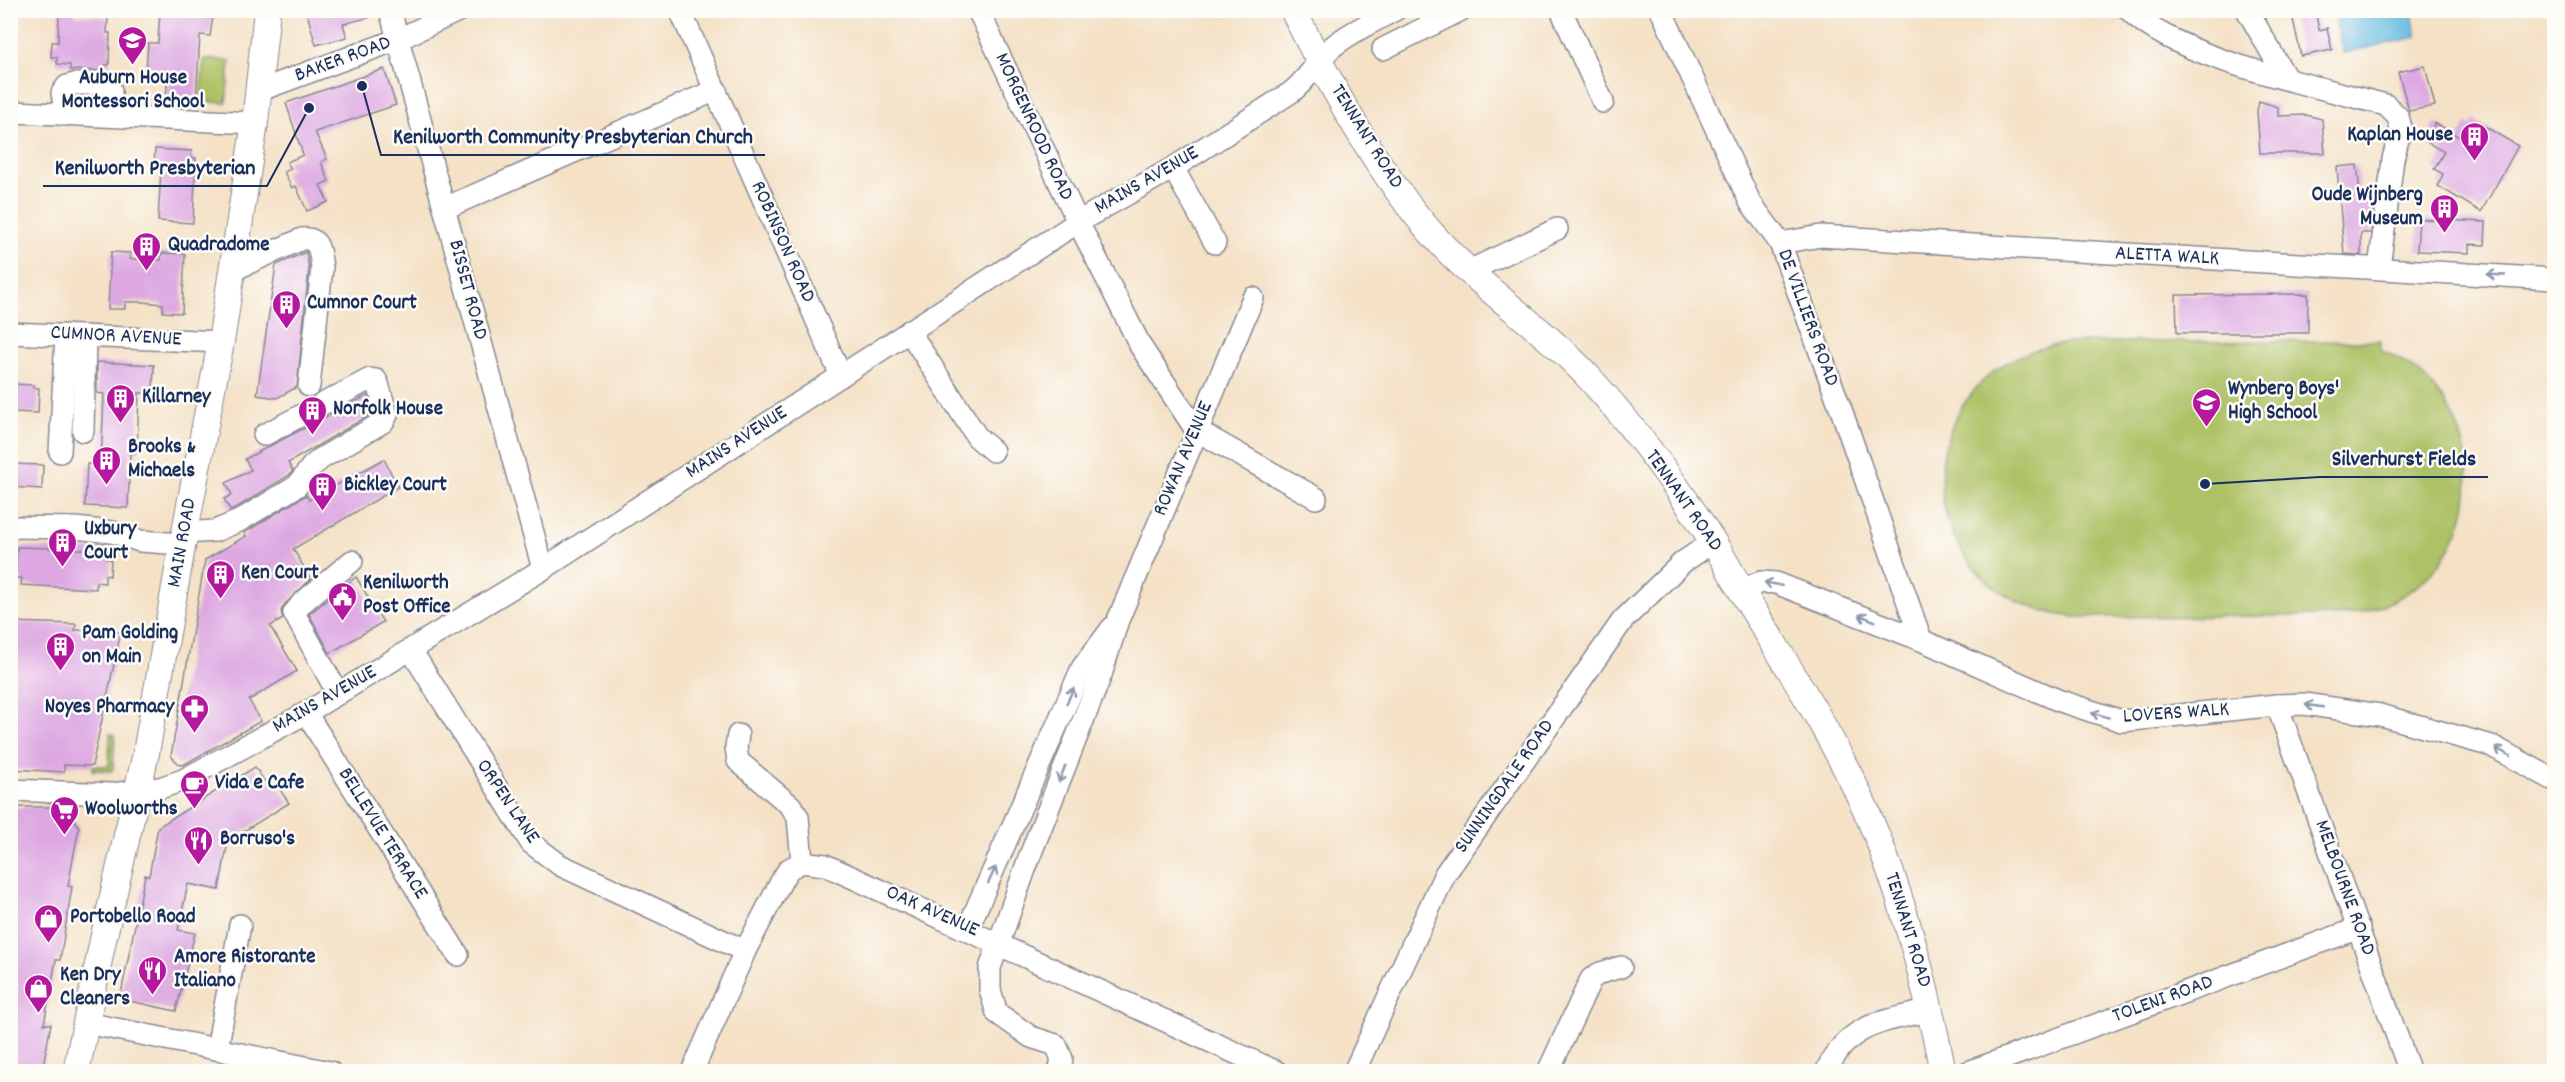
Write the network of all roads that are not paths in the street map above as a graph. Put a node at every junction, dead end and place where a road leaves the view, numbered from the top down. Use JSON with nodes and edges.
{"nodes":[{"id":1,"x":267,"y":10,"type":"edge"},
{"id":2,"x":390,"y":10,"type":"edge"},
{"id":3,"x":460,"y":10,"type":"edge"},
{"id":4,"x":680,"y":10,"type":"edge"},
{"id":5,"x":978,"y":10,"type":"edge"},
{"id":6,"x":1293,"y":10,"type":"edge"},
{"id":7,"x":1395,"y":10,"type":"edge"},
{"id":8,"x":1561,"y":10,"type":"edge"},
{"id":9,"x":1661,"y":10,"type":"edge"},
{"id":10,"x":2129,"y":10,"type":"edge"},
{"id":11,"x":2247,"y":10,"type":"edge"},
{"id":12,"x":1447,"y":14,"type":"edge"},
{"id":13,"x":399,"y":39,"type":"junction"},
{"id":14,"x":1383,"y":49,"type":"dead end"},
{"id":15,"x":1319,"y":61,"type":"junction"},
{"id":16,"x":2286,"y":78,"type":"junction"},
{"id":17,"x":716,"y":90,"type":"junction"},
{"id":18,"x":258,"y":91,"type":"junction"},
{"id":19,"x":1603,"y":102,"type":"dead end"},
{"id":20,"x":14,"y":112,"type":"dead end"},
{"id":21,"x":66,"y":115,"type":"junction"},
{"id":22,"x":111,"y":116,"type":"junction"},
{"id":23,"x":255,"y":123,"type":"junction"},
{"id":24,"x":1173,"y":168,"type":"junction"},
{"id":25,"x":445,"y":208,"type":"junction"},
{"id":26,"x":1078,"y":222,"type":"junction"},
{"id":27,"x":1557,"y":229,"type":"dead end"},
{"id":28,"x":1215,"y":243,"type":"dead end"},
{"id":29,"x":1780,"y":243,"type":"junction"},
{"id":30,"x":2379,"y":268,"type":"junction"},
{"id":31,"x":233,"y":270,"type":"junction"},
{"id":32,"x":1470,"y":271,"type":"junction"},
{"id":33,"x":2554,"y":279,"type":"edge"},
{"id":34,"x":1253,"y":298,"type":"dead end"},
{"id":35,"x":909,"y":331,"type":"junction"},
{"id":36,"x":10,"y":333,"type":"edge"},
{"id":37,"x":75,"y":335,"type":"junction"},
{"id":38,"x":221,"y":342,"type":"junction"},
{"id":39,"x":841,"y":376,"type":"junction"},
{"id":40,"x":309,"y":386,"type":"dead end"},
{"id":41,"x":1196,"y":430,"type":"junction"},
{"id":42,"x":83,"y":431,"type":"dead end"},
{"id":43,"x":264,"y":435,"type":"dead end"},
{"id":44,"x":993,"y":451,"type":"dead end"},
{"id":45,"x":60,"y":452,"type":"dead end"},
{"id":46,"x":1316,"y":498,"type":"dead end"},
{"id":47,"x":13,"y":526,"type":"dead end"},
{"id":48,"x":183,"y":539,"type":"junction"},
{"id":49,"x":1713,"y":542,"type":"junction"},
{"id":50,"x":352,"y":561,"type":"dead end"},
{"id":51,"x":543,"y":569,"type":"junction"},
{"id":52,"x":1740,"y":590,"type":"junction"},
{"id":53,"x":1118,"y":620,"type":"junction"},
{"id":54,"x":1921,"y":640,"type":"junction"},
{"id":55,"x":411,"y":650,"type":"junction"},
{"id":56,"x":338,"y":694,"type":"junction"},
{"id":57,"x":2277,"y":705,"type":"junction"},
{"id":58,"x":306,"y":713,"type":"junction"},
{"id":59,"x":738,"y":735,"type":"dead end"},
{"id":60,"x":2554,"y":780,"type":"edge"},
{"id":61,"x":10,"y":790,"type":"edge"},
{"id":62,"x":136,"y":792,"type":"junction"},
{"id":63,"x":802,"y":862,"type":"junction"},
{"id":64,"x":240,"y":925,"type":"dead end"},
{"id":65,"x":968,"y":928,"type":"junction"},
{"id":66,"x":2359,"y":928,"type":"junction"},
{"id":67,"x":998,"y":942,"type":"junction"},
{"id":68,"x":745,"y":951,"type":"junction"},
{"id":69,"x":458,"y":955,"type":"dead end"},
{"id":70,"x":1621,"y":967,"type":"dead end"},
{"id":71,"x":1931,"y":1010,"type":"junction"},
{"id":72,"x":86,"y":1023,"type":"junction"},
{"id":73,"x":217,"y":1049,"type":"junction"},
{"id":74,"x":76,"y":1071,"type":"edge"},
{"id":75,"x":330,"y":1071,"type":"edge"},
{"id":76,"x":692,"y":1071,"type":"edge"},
{"id":77,"x":1059,"y":1071,"type":"edge"},
{"id":78,"x":1277,"y":1071,"type":"edge"},
{"id":79,"x":1354,"y":1071,"type":"edge"},
{"id":80,"x":1548,"y":1071,"type":"edge"},
{"id":81,"x":1826,"y":1071,"type":"edge"},
{"id":82,"x":1944,"y":1071,"type":"edge"},
{"id":83,"x":1968,"y":1071,"type":"edge"},
{"id":84,"x":2410,"y":1071,"type":"edge"}],
"edges":[{"from":1,"to":18,"type":"main road","name":"MAIN ROAD"},
{"from":2,"to":13,"type":"street","name":"BISSET ROAD"},
{"from":3,"to":13,"type":"street","name":"BAKER ROAD"},
{"from":4,"to":17,"type":"street","name":"ROBINSON ROAD"},
{"from":5,"to":26,"type":"street","name":"MORGENROOD ROAD"},
{"from":6,"to":15,"type":"main road","name":"TENNANT ROAD"},
{"from":7,"to":15,"type":"street","name":"MAINS AVENUE"},
{"from":8,"to":19,"type":"street"},
{"from":9,"to":29,"type":"street","name":"DE VILLIERS ROAD"},
{"from":10,"to":16,"type":"street"},
{"from":11,"to":16,"type":"street"},
{"from":12,"to":14,"type":"street"},
{"from":13,"to":18,"type":"street","name":"BAKER ROAD"},
{"from":13,"to":25,"type":"street","name":"BISSET ROAD"},
{"from":15,"to":24,"type":"street","name":"MAINS AVENUE"},
{"from":15,"to":32,"type":"main road","name":"TENNANT ROAD"},
{"from":16,"to":30,"type":"street"},
{"from":17,"to":25,"type":"street"},
{"from":17,"to":39,"type":"street","name":"ROBINSON ROAD"},
{"from":18,"to":23,"type":"main road","name":"MAIN ROAD"},
{"from":20,"to":21,"type":"street"},
{"from":21,"to":22,"type":"street"},
{"from":21,"to":22,"type":"street"},
{"from":22,"to":23,"type":"street"},
{"from":23,"to":31,"type":"main road","name":"MAIN ROAD"},
{"from":24,"to":26,"type":"street","name":"MAINS AVENUE"},
{"from":24,"to":28,"type":"street"},
{"from":25,"to":51,"type":"street","name":"BISSET ROAD"},
{"from":26,"to":35,"type":"street","name":"MAINS AVENUE"},
{"from":26,"to":41,"type":"street","name":"MORGENROOD ROAD"},
{"from":27,"to":32,"type":"street"},
{"from":29,"to":30,"type":"street","name":"ALETTA WALK"},
{"from":29,"to":54,"type":"street","name":"DE VILLIERS ROAD"},
{"from":33,"to":30,"type":"street","name":"ALETTA WALK","one_way":true},
{"from":31,"to":38,"type":"main road","name":"MAIN ROAD"},
{"from":31,"to":40,"type":"street"},
{"from":32,"to":49,"type":"main road","name":"TENNANT ROAD"},
{"from":34,"to":41,"type":"street","name":"ROWAN AVENUE"},
{"from":35,"to":39,"type":"street","name":"MAINS AVENUE"},
{"from":35,"to":44,"type":"street"},
{"from":36,"to":37,"type":"street","name":"CUMNOR AVENUE"},
{"from":37,"to":38,"type":"street","name":"CUMNOR AVENUE"},
{"from":37,"to":42,"type":"street"},
{"from":37,"to":45,"type":"street"},
{"from":38,"to":48,"type":"main road","name":"MAIN ROAD"},
{"from":39,"to":51,"type":"street","name":"MAINS AVENUE"},
{"from":41,"to":46,"type":"street"},
{"from":41,"to":53,"type":"street","name":"ROWAN AVENUE"},
{"from":43,"to":48,"type":"street"},
{"from":47,"to":48,"type":"street"},
{"from":48,"to":62,"type":"main road","name":"MAIN ROAD"},
{"from":49,"to":52,"type":"main road","name":"TENNANT ROAD"},
{"from":49,"to":79,"type":"street","name":"SUNNINGDALE ROAD"},
{"from":50,"to":56,"type":"street"},
{"from":51,"to":55,"type":"street","name":"MAINS AVENUE"},
{"from":54,"to":52,"type":"street","name":"LOVERS WALK","one_way":true},
{"from":52,"to":71,"type":"main road","name":"TENNANT ROAD"},
{"from":65,"to":53,"type":"street","name":"ROWAN AVENUE","one_way":true},
{"from":53,"to":67,"type":"street","name":"ROWAN AVENUE","one_way":true},
{"from":57,"to":54,"type":"street","name":"LOVERS WALK","one_way":true},
{"from":55,"to":56,"type":"street","name":"MAINS AVENUE"},
{"from":55,"to":68,"type":"street","name":"ORPEN LANE"},
{"from":56,"to":58,"type":"street","name":"MAINS AVENUE"},
{"from":60,"to":57,"type":"street","name":"LOVERS WALK","one_way":true},
{"from":57,"to":66,"type":"street","name":"MELBOURNE ROAD"},
{"from":58,"to":62,"type":"street","name":"MAINS AVENUE"},
{"from":58,"to":69,"type":"street","name":"BELLEVUE TERRACE"},
{"from":59,"to":63,"type":"street"},
{"from":61,"to":62,"type":"street","name":"MAINS AVENUE"},
{"from":62,"to":72,"type":"main road","name":"MAIN ROAD"},
{"from":63,"to":65,"type":"street","name":"OAK AVENUE"},
{"from":63,"to":68,"type":"street"},
{"from":64,"to":73,"type":"street"},
{"from":65,"to":67,"type":"street","name":"OAK AVENUE"},
{"from":66,"to":83,"type":"street","name":"TOLENI ROAD"},
{"from":66,"to":84,"type":"street","name":"MELBOURNE ROAD"},
{"from":67,"to":77,"type":"street","name":"ROWAN AVENUE"},
{"from":67,"to":78,"type":"street","name":"OAK AVENUE"},
{"from":68,"to":76,"type":"street"},
{"from":70,"to":80,"type":"street"},
{"from":71,"to":81,"type":"street"},
{"from":71,"to":82,"type":"main road","name":"TENNANT ROAD"},
{"from":72,"to":73,"type":"street"},
{"from":72,"to":74,"type":"main road","name":"MAIN ROAD"},
{"from":73,"to":75,"type":"street"}]}
